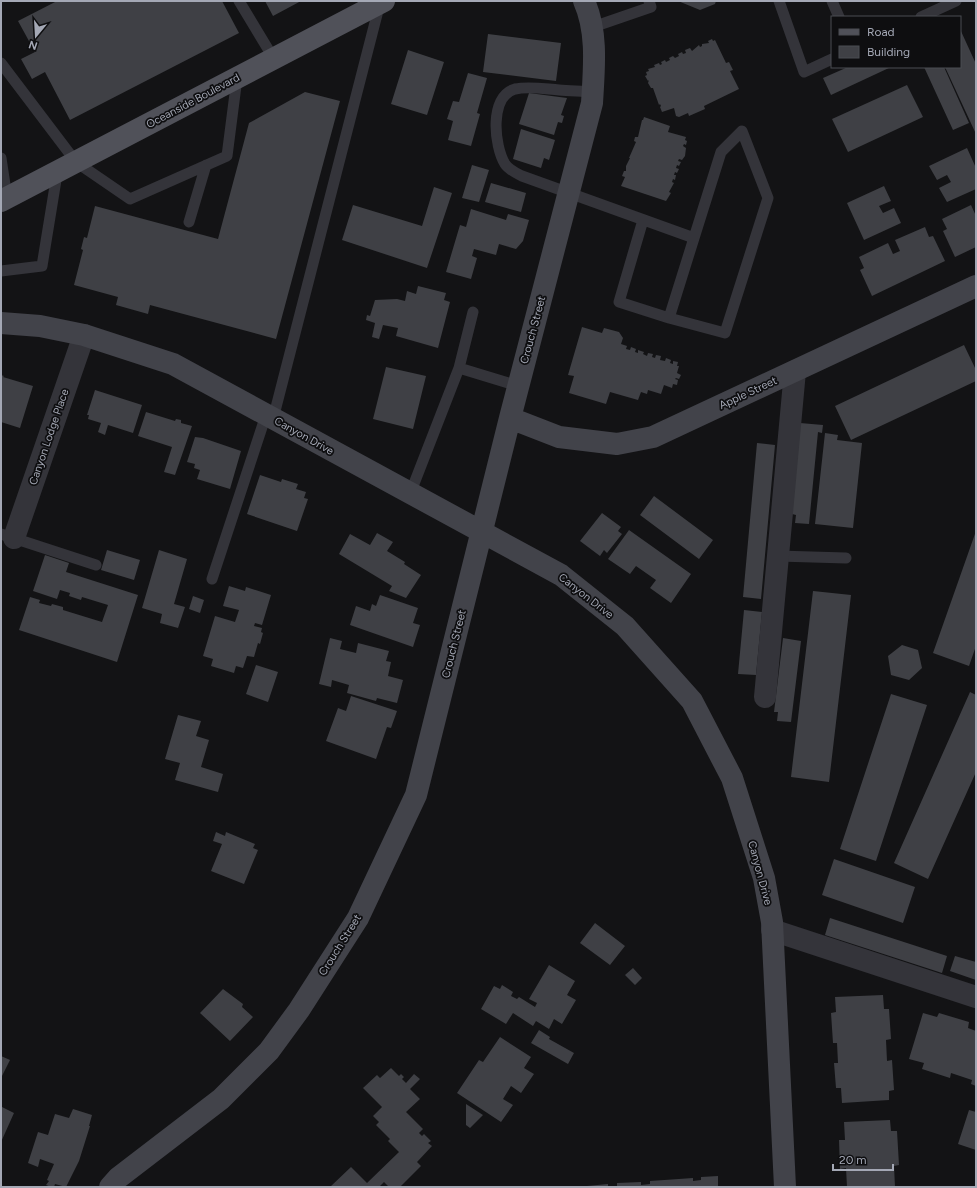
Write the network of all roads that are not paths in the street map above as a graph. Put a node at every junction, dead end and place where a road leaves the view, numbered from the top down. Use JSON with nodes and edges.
{"nodes":[{"id":1,"x":239,"y":1,"type":"edge"},
{"id":2,"x":584,"y":1,"type":"edge"},
{"id":3,"x":649,"y":1,"type":"edge"},
{"id":4,"x":779,"y":1,"type":"edge"},
{"id":5,"x":832,"y":1,"type":"edge"},
{"id":6,"x":956,"y":1,"type":"edge"},
{"id":7,"x":382,"y":2,"type":"edge"},
{"id":8,"x":839,"y":16,"type":"edge"},
{"id":9,"x":923,"y":16,"type":"edge"},
{"id":10,"x":590,"y":28,"type":"junction"},
{"id":11,"x":274,"y":59,"type":"junction"},
{"id":12,"x":831,"y":59,"type":"edge"},
{"id":13,"x":1,"y":63,"type":"edge"},
{"id":14,"x":237,"y":78,"type":"junction"},
{"id":15,"x":593,"y":92,"type":"junction"},
{"id":16,"x":1,"y":158,"type":"edge"},
{"id":17,"x":76,"y":162,"type":"junction"},
{"id":18,"x":206,"y":165,"type":"junction"},
{"id":19,"x":57,"y":174,"type":"junction"},
{"id":20,"x":568,"y":193,"type":"junction"},
{"id":21,"x":4,"y":200,"type":"edge"},
{"id":22,"x":643,"y":220,"type":"junction"},
{"id":23,"x":189,"y":222,"type":"dead end"},
{"id":24,"x":694,"y":238,"type":"junction"},
{"id":25,"x":1,"y":271,"type":"edge"},
{"id":26,"x":976,"y":286,"type":"edge"},
{"id":27,"x":473,"y":312,"type":"dead end"},
{"id":28,"x":669,"y":318,"type":"junction"},
{"id":29,"x":1,"y":323,"type":"edge"},
{"id":30,"x":84,"y":335,"type":"junction"},
{"id":31,"x":458,"y":368,"type":"junction"},
{"id":32,"x":795,"y":371,"type":"junction"},
{"id":33,"x":518,"y":386,"type":"junction"},
{"id":34,"x":269,"y":417,"type":"junction"},
{"id":35,"x":510,"y":418,"type":"junction"},
{"id":36,"x":410,"y":494,"type":"junction"},
{"id":37,"x":481,"y":533,"type":"junction"},
{"id":38,"x":7,"y":536,"type":"edge"},
{"id":39,"x":778,"y":556,"type":"junction"},
{"id":40,"x":846,"y":558,"type":"dead end"},
{"id":41,"x":96,"y":564,"type":"dead end"},
{"id":42,"x":212,"y":579,"type":"dead end"},
{"id":43,"x":765,"y":697,"type":"dead end"},
{"id":44,"x":772,"y":930,"type":"junction"},
{"id":45,"x":976,"y":997,"type":"edge"},
{"id":46,"x":110,"y":1187,"type":"edge"},
{"id":47,"x":785,"y":1187,"type":"edge"}],
"edges":[{"from":1,"to":11,"type":"lane"},
{"from":2,"to":10,"type":"street","name":"Crouch Street"},
{"from":3,"to":10,"type":"lane"},
{"from":4,"to":12,"type":"lane"},
{"from":5,"to":8,"type":"lane"},
{"from":6,"to":9,"type":"lane"},
{"from":7,"to":11,"type":"main road","name":"Oceanside Boulevard"},
{"from":7,"to":34,"type":"lane"},
{"from":10,"to":15,"type":"street","name":"Crouch Street"},
{"from":11,"to":14,"type":"main road","name":"Oceanside Boulevard"},
{"from":13,"to":17,"type":"lane"},
{"from":14,"to":17,"type":"main road","name":"Oceanside Boulevard"},
{"from":14,"to":18,"type":"lane"},
{"from":15,"to":20,"type":"street","name":"Crouch Street"},
{"from":15,"to":20,"type":"lane"},
{"from":16,"to":21,"type":"lane"},
{"from":17,"to":18,"type":"lane"},
{"from":17,"to":19,"type":"main road","name":"Oceanside Boulevard"},
{"from":18,"to":23,"type":"lane"},
{"from":19,"to":21,"type":"main road","name":"Oceanside Boulevard"},
{"from":19,"to":25,"type":"lane"},
{"from":20,"to":22,"type":"lane"},
{"from":20,"to":33,"type":"street","name":"Crouch Street"},
{"from":22,"to":24,"type":"lane"},
{"from":22,"to":28,"type":"lane"},
{"from":24,"to":28,"type":"lane"},
{"from":24,"to":28,"type":"lane"},
{"from":26,"to":32,"type":"street","name":"Apple Street"},
{"from":27,"to":31,"type":"lane"},
{"from":29,"to":30,"type":"street","name":"Canyon Drive"},
{"from":30,"to":34,"type":"street","name":"Canyon Drive"},
{"from":30,"to":38,"type":"street","name":"Canyon Lodge Place"},
{"from":31,"to":33,"type":"lane"},
{"from":31,"to":36,"type":"lane"},
{"from":32,"to":35,"type":"street","name":"Apple Street"},
{"from":32,"to":39,"type":"street"},
{"from":33,"to":35,"type":"street","name":"Crouch Street"},
{"from":34,"to":36,"type":"street","name":"Canyon Drive"},
{"from":34,"to":42,"type":"lane"},
{"from":35,"to":37,"type":"street","name":"Crouch Street"},
{"from":36,"to":37,"type":"street","name":"Canyon Drive"},
{"from":37,"to":44,"type":"street","name":"Canyon Drive"},
{"from":37,"to":46,"type":"street","name":"Crouch Street"},
{"from":38,"to":41,"type":"lane"},
{"from":39,"to":40,"type":"lane"},
{"from":39,"to":43,"type":"street"},
{"from":44,"to":45,"type":"street"},
{"from":44,"to":47,"type":"street","name":"Canyon Drive"}]}
